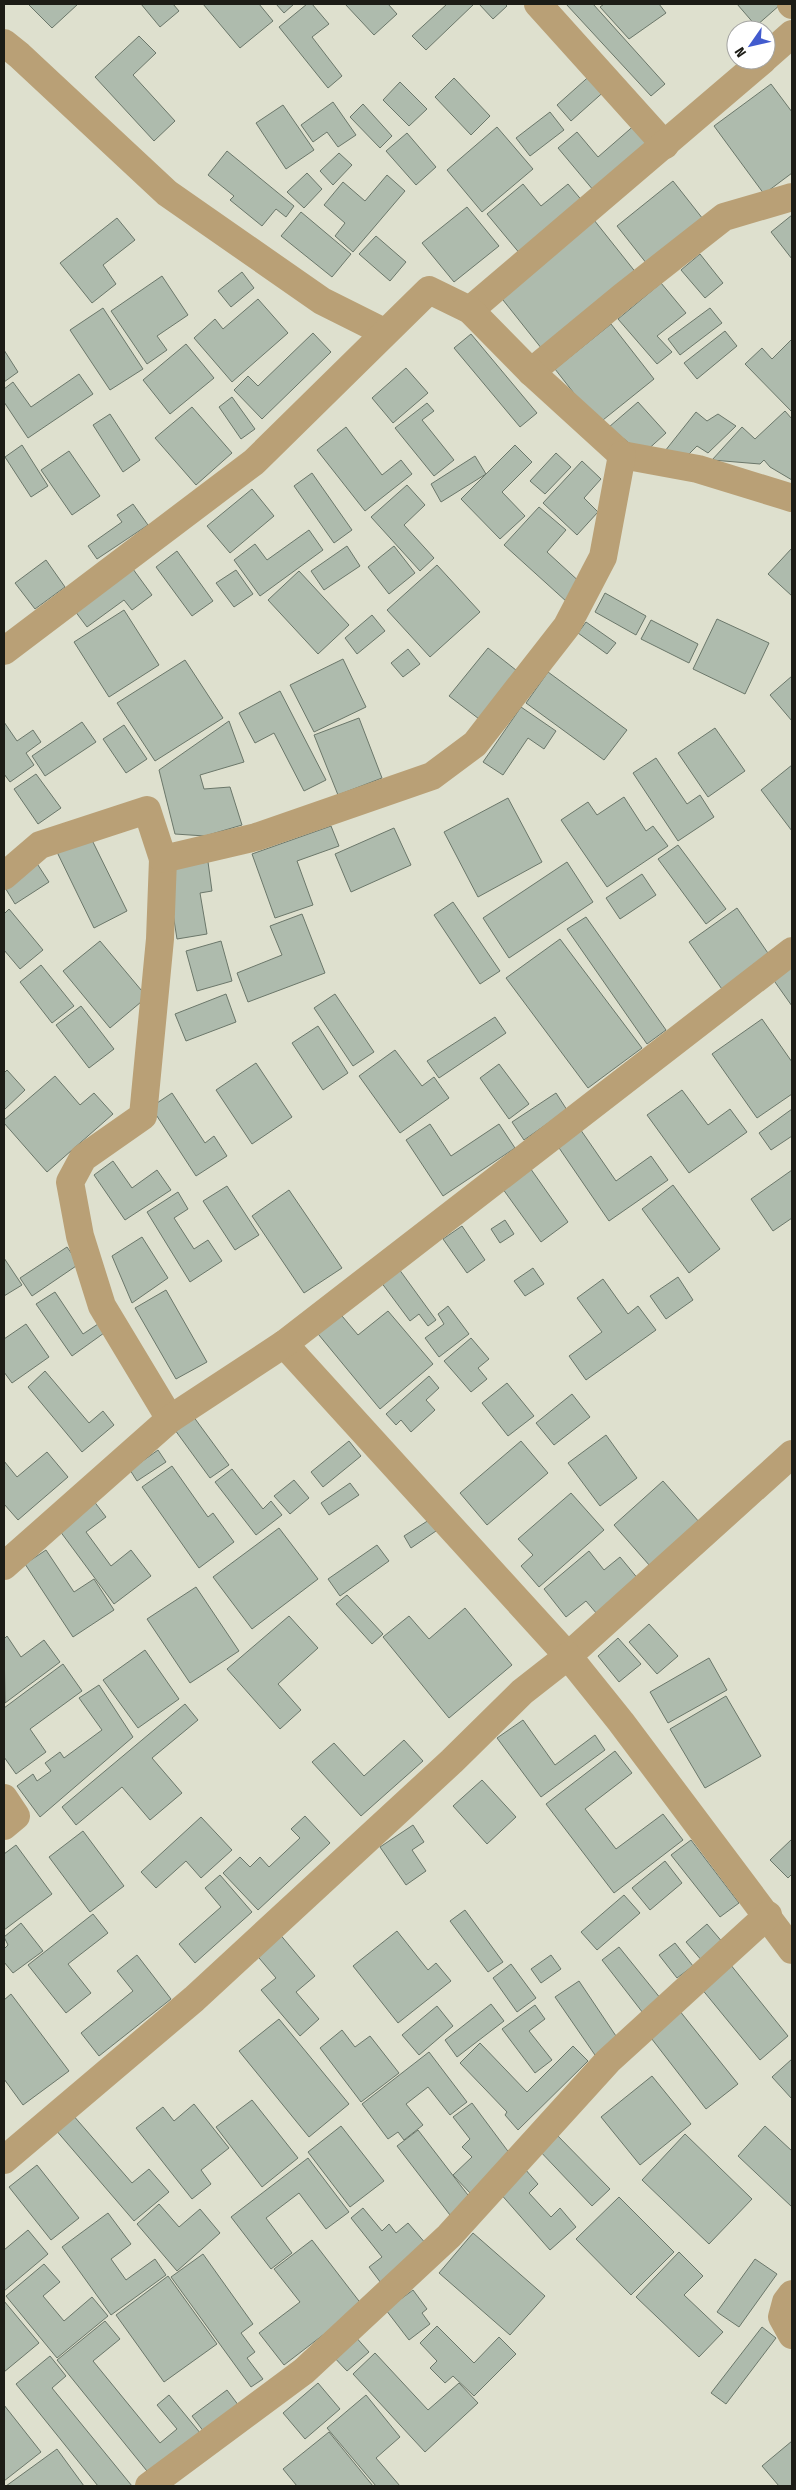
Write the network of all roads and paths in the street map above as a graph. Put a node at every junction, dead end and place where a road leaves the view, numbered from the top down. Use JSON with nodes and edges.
{"nodes":[{"id":1,"x":538,"y":4,"type":"edge"},
{"id":2,"x":792,"y":34,"type":"edge"},
{"id":3,"x":4,"y":43,"type":"edge"},
{"id":4,"x":776,"y":48,"type":"edge"},
{"id":5,"x":751,"y":70,"type":"edge"},
{"id":6,"x":665,"y":145,"type":"junction"},
{"id":7,"x":792,"y":197,"type":"edge"},
{"id":8,"x":470,"y":310,"type":"junction"},
{"id":9,"x":384,"y":332,"type":"junction"},
{"id":10,"x":531,"y":372,"type":"junction"},
{"id":11,"x":622,"y":455,"type":"junction"},
{"id":12,"x":792,"y":498,"type":"edge"},
{"id":13,"x":4,"y":651,"type":"edge"},
{"id":14,"x":163,"y":859,"type":"junction"},
{"id":15,"x":4,"y":876,"type":"edge"},
{"id":16,"x":792,"y":951,"type":"edge"},
{"id":17,"x":284,"y":1344,"type":"junction"},
{"id":18,"x":170,"y":1419,"type":"junction"},
{"id":19,"x":792,"y":1454,"type":"edge"},
{"id":20,"x":4,"y":1566,"type":"edge"},
{"id":21,"x":568,"y":1656,"type":"junction"},
{"id":22,"x":4,"y":1798,"type":"edge"},
{"id":23,"x":4,"y":1826,"type":"edge"},
{"id":24,"x":768,"y":1915,"type":"junction"},
{"id":25,"x":792,"y":1950,"type":"edge"},
{"id":26,"x":4,"y":2160,"type":"edge"},
{"id":27,"x":792,"y":2294,"type":"edge"},
{"id":28,"x":792,"y":2336,"type":"edge"},
{"id":29,"x":149,"y":2486,"type":"edge"}],
"edges":[{"from":1,"to":6,"type":"street"},
{"from":2,"to":4,"type":"street"},
{"from":3,"to":9,"type":"street"},
{"from":5,"to":6,"type":"street"},
{"from":6,"to":8,"type":"street"},
{"from":7,"to":10,"type":"street"},
{"from":8,"to":9,"type":"street"},
{"from":8,"to":10,"type":"street"},
{"from":9,"to":13,"type":"street"},
{"from":10,"to":11,"type":"street"},
{"from":11,"to":12,"type":"street"},
{"from":11,"to":14,"type":"street"},
{"from":14,"to":15,"type":"street"},
{"from":14,"to":18,"type":"street"},
{"from":16,"to":17,"type":"street"},
{"from":17,"to":18,"type":"street"},
{"from":17,"to":21,"type":"street"},
{"from":18,"to":20,"type":"street"},
{"from":19,"to":21,"type":"street"},
{"from":21,"to":24,"type":"street"},
{"from":21,"to":26,"type":"street"},
{"from":22,"to":23,"type":"street"},
{"from":24,"to":25,"type":"street"},
{"from":24,"to":29,"type":"street"},
{"from":27,"to":28,"type":"street"}]}
